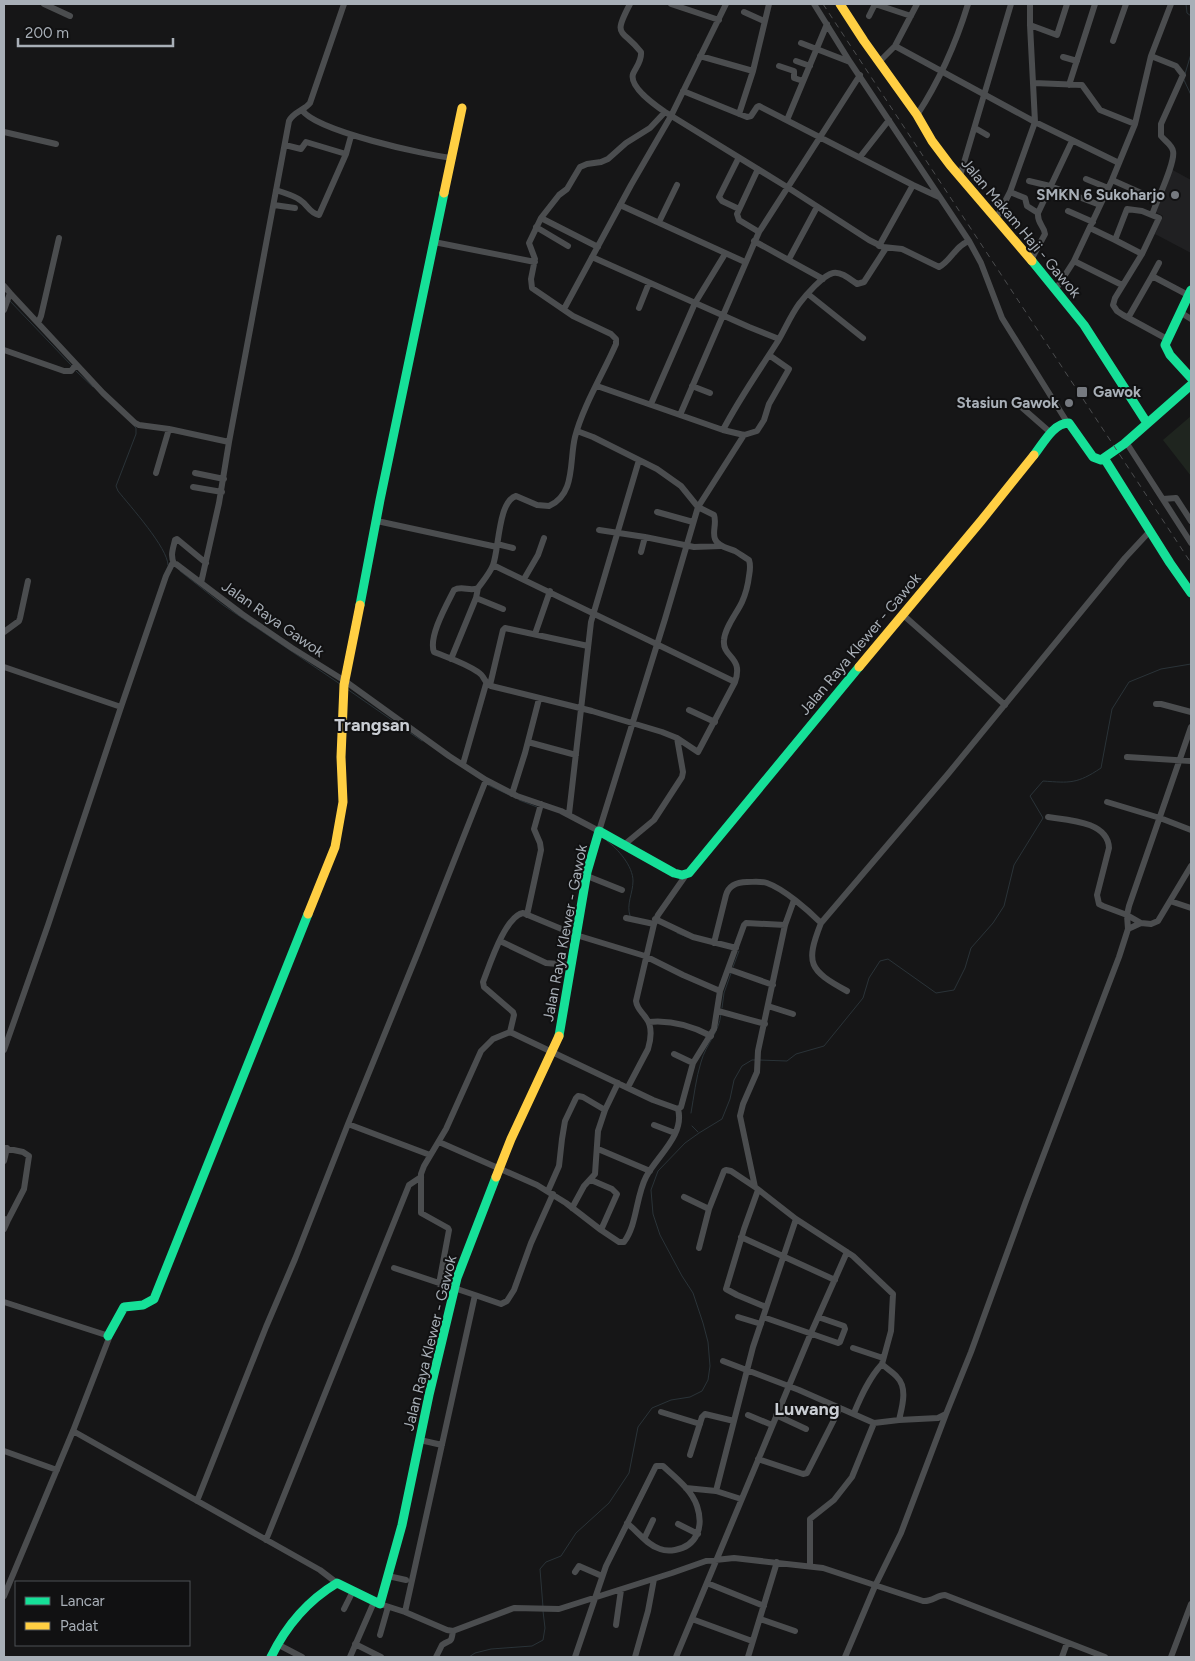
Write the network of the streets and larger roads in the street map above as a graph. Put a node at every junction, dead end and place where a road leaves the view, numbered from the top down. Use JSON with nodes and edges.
{"nodes":[{"id":1,"x":44,"y":4,"type":"edge"},
{"id":2,"x":344,"y":4,"type":"edge"},
{"id":3,"x":630,"y":4,"type":"edge"},
{"id":4,"x":673,"y":4,"type":"edge"},
{"id":5,"x":726,"y":4,"type":"edge"},
{"id":6,"x":769,"y":4,"type":"edge"},
{"id":7,"x":814,"y":4,"type":"edge"},
{"id":8,"x":840,"y":4,"type":"edge"},
{"id":9,"x":875,"y":4,"type":"edge"},
{"id":10,"x":917,"y":4,"type":"edge"},
{"id":11,"x":968,"y":4,"type":"edge"},
{"id":12,"x":1011,"y":4,"type":"edge"},
{"id":13,"x":1029,"y":4,"type":"edge"},
{"id":14,"x":1067,"y":4,"type":"edge"},
{"id":15,"x":1095,"y":4,"type":"edge"},
{"id":16,"x":1126,"y":4,"type":"edge"},
{"id":17,"x":1171,"y":4,"type":"edge"},
{"id":18,"x":744,"y":12,"type":"dead end"},
{"id":19,"x":70,"y":16,"type":"dead end"},
{"id":20,"x":869,"y":16,"type":"dead end"},
{"id":21,"x":911,"y":16,"type":"junction"},
{"id":22,"x":719,"y":20,"type":"junction"},
{"id":23,"x":764,"y":21,"type":"junction"},
{"id":24,"x":827,"y":24,"type":"junction"},
{"id":25,"x":1030,"y":25,"type":"junction"},
{"id":26,"x":1113,"y":41,"type":"dead end"},
{"id":27,"x":801,"y":43,"type":"dead end"},
{"id":28,"x":895,"y":46,"type":"junction"},
{"id":29,"x":817,"y":49,"type":"junction"},
{"id":30,"x":700,"y":56,"type":"junction"},
{"id":31,"x":1151,"y":56,"type":"junction"},
{"id":32,"x":1063,"y":57,"type":"dead end"},
{"id":33,"x":1077,"y":61,"type":"junction"},
{"id":34,"x":796,"y":62,"type":"dead end"},
{"id":35,"x":850,"y":62,"type":"junction"},
{"id":36,"x":879,"y":62,"type":"junction"},
{"id":37,"x":779,"y":66,"type":"dead end"},
{"id":38,"x":810,"y":66,"type":"junction"},
{"id":39,"x":753,"y":71,"type":"junction"},
{"id":40,"x":943,"y":71,"type":"junction"},
{"id":41,"x":860,"y":75,"type":"junction"},
{"id":42,"x":803,"y":81,"type":"junction"},
{"id":43,"x":1034,"y":83,"type":"junction"},
{"id":44,"x":1069,"y":85,"type":"junction"},
{"id":45,"x":684,"y":91,"type":"junction"},
{"id":46,"x":983,"y":94,"type":"junction"},
{"id":47,"x":462,"y":108,"type":"dead end"},
{"id":48,"x":302,"y":110,"type":"junction"},
{"id":49,"x":668,"y":114,"type":"junction"},
{"id":50,"x":739,"y":114,"type":"junction"},
{"id":51,"x":917,"y":115,"type":"junction"},
{"id":52,"x":787,"y":120,"type":"junction"},
{"id":53,"x":889,"y":120,"type":"junction"},
{"id":54,"x":1035,"y":122,"type":"junction"},
{"id":55,"x":1134,"y":124,"type":"junction"},
{"id":56,"x":975,"y":128,"type":"junction"},
{"id":57,"x":4,"y":132,"type":"edge"},
{"id":58,"x":988,"y":135,"type":"dead end"},
{"id":59,"x":351,"y":136,"type":"junction"},
{"id":60,"x":819,"y":137,"type":"junction"},
{"id":61,"x":1072,"y":141,"type":"junction"},
{"id":62,"x":56,"y":144,"type":"dead end"},
{"id":63,"x":285,"y":145,"type":"junction"},
{"id":64,"x":346,"y":154,"type":"junction"},
{"id":65,"x":860,"y":157,"type":"junction"},
{"id":66,"x":452,"y":158,"type":"junction"},
{"id":67,"x":738,"y":158,"type":"junction"},
{"id":68,"x":1119,"y":163,"type":"junction"},
{"id":69,"x":758,"y":169,"type":"junction"},
{"id":70,"x":960,"y":176,"type":"junction"},
{"id":71,"x":1086,"y":179,"type":"dead end"},
{"id":72,"x":1112,"y":180,"type":"junction"},
{"id":73,"x":1030,"y":182,"type":"dead end"},
{"id":74,"x":677,"y":185,"type":"dead end"},
{"id":75,"x":913,"y":185,"type":"junction"},
{"id":76,"x":1050,"y":186,"type":"junction"},
{"id":77,"x":787,"y":187,"type":"junction"},
{"id":78,"x":1108,"y":188,"type":"junction"},
{"id":79,"x":276,"y":190,"type":"junction"},
{"id":80,"x":1010,"y":192,"type":"junction"},
{"id":81,"x":940,"y":197,"type":"junction"},
{"id":82,"x":1157,"y":200,"type":"junction"},
{"id":83,"x":1100,"y":204,"type":"junction"},
{"id":84,"x":274,"y":205,"type":"junction"},
{"id":85,"x":620,"y":205,"type":"junction"},
{"id":86,"x":817,"y":207,"type":"junction"},
{"id":87,"x":295,"y":208,"type":"dead end"},
{"id":88,"x":738,"y":209,"type":"junction"},
{"id":89,"x":1068,"y":211,"type":"dead end"},
{"id":90,"x":1038,"y":213,"type":"junction"},
{"id":91,"x":1152,"y":214,"type":"junction"},
{"id":92,"x":541,"y":218,"type":"junction"},
{"id":93,"x":996,"y":219,"type":"junction"},
{"id":94,"x":659,"y":222,"type":"junction"},
{"id":95,"x":1091,"y":225,"type":"junction"},
{"id":96,"x":536,"y":227,"type":"junction"},
{"id":97,"x":759,"y":232,"type":"junction"},
{"id":98,"x":59,"y":238,"type":"dead end"},
{"id":99,"x":1115,"y":240,"type":"junction"},
{"id":100,"x":754,"y":241,"type":"junction"},
{"id":101,"x":970,"y":241,"type":"junction"},
{"id":102,"x":434,"y":242,"type":"junction"},
{"id":103,"x":568,"y":246,"type":"dead end"},
{"id":104,"x":598,"y":247,"type":"junction"},
{"id":105,"x":883,"y":247,"type":"junction"},
{"id":106,"x":725,"y":254,"type":"junction"},
{"id":107,"x":1142,"y":254,"type":"junction"},
{"id":108,"x":592,"y":257,"type":"junction"},
{"id":109,"x":788,"y":259,"type":"junction"},
{"id":110,"x":1031,"y":260,"type":"junction"},
{"id":111,"x":1074,"y":261,"type":"junction"},
{"id":112,"x":535,"y":262,"type":"junction"},
{"id":113,"x":745,"y":262,"type":"junction"},
{"id":114,"x":1159,"y":263,"type":"dead end"},
{"id":115,"x":1152,"y":276,"type":"junction"},
{"id":116,"x":823,"y":279,"type":"junction"},
{"id":117,"x":649,"y":283,"type":"junction"},
{"id":118,"x":1122,"y":285,"type":"junction"},
{"id":119,"x":4,"y":286,"type":"edge"},
{"id":120,"x":1056,"y":290,"type":"junction"},
{"id":121,"x":1190,"y":292,"type":"edge"},
{"id":122,"x":808,"y":294,"type":"junction"},
{"id":123,"x":9,"y":296,"type":"junction"},
{"id":124,"x":695,"y":303,"type":"junction"},
{"id":125,"x":564,"y":308,"type":"junction"},
{"id":126,"x":638,"y":308,"type":"dead end"},
{"id":127,"x":4,"y":310,"type":"edge"},
{"id":128,"x":1180,"y":312,"type":"junction"},
{"id":129,"x":722,"y":315,"type":"junction"},
{"id":130,"x":1128,"y":318,"type":"junction"},
{"id":131,"x":1191,"y":319,"type":"edge"},
{"id":132,"x":39,"y":321,"type":"junction"},
{"id":133,"x":864,"y":338,"type":"dead end"},
{"id":134,"x":779,"y":339,"type":"junction"},
{"id":135,"x":1167,"y":339,"type":"junction"},
{"id":136,"x":4,"y":350,"type":"edge"},
{"id":137,"x":769,"y":355,"type":"junction"},
{"id":138,"x":75,"y":367,"type":"junction"},
{"id":139,"x":1191,"y":378,"type":"edge"},
{"id":140,"x":1191,"y":385,"type":"edge"},
{"id":141,"x":597,"y":386,"type":"junction"},
{"id":142,"x":692,"y":386,"type":"junction"},
{"id":143,"x":710,"y":393,"type":"dead end"},
{"id":144,"x":650,"y":404,"type":"junction"},
{"id":145,"x":1019,"y":405,"type":"dead end"},
{"id":146,"x":680,"y":415,"type":"junction"},
{"id":147,"x":1067,"y":422,"type":"junction"},
{"id":148,"x":1147,"y":423,"type":"junction"},
{"id":149,"x":169,"y":429,"type":"junction"},
{"id":150,"x":723,"y":430,"type":"junction"},
{"id":151,"x":577,"y":431,"type":"junction"},
{"id":152,"x":1051,"y":433,"type":"junction"},
{"id":153,"x":744,"y":435,"type":"junction"},
{"id":154,"x":229,"y":442,"type":"junction"},
{"id":155,"x":1126,"y":442,"type":"junction"},
{"id":156,"x":1104,"y":458,"type":"junction"},
{"id":157,"x":639,"y":460,"type":"junction"},
{"id":158,"x":156,"y":473,"type":"dead end"},
{"id":159,"x":195,"y":473,"type":"dead end"},
{"id":160,"x":224,"y":479,"type":"junction"},
{"id":161,"x":193,"y":487,"type":"dead end"},
{"id":162,"x":222,"y":492,"type":"junction"},
{"id":163,"x":1163,"y":499,"type":"junction"},
{"id":164,"x":698,"y":507,"type":"junction"},
{"id":165,"x":657,"y":512,"type":"dead end"},
{"id":166,"x":377,"y":521,"type":"junction"},
{"id":167,"x":694,"y":522,"type":"junction"},
{"id":168,"x":1191,"y":522,"type":"edge"},
{"id":169,"x":599,"y":530,"type":"dead end"},
{"id":170,"x":1150,"y":531,"type":"junction"},
{"id":171,"x":617,"y":532,"type":"junction"},
{"id":172,"x":644,"y":537,"type":"junction"},
{"id":173,"x":544,"y":538,"type":"dead end"},
{"id":174,"x":1191,"y":544,"type":"edge"},
{"id":175,"x":497,"y":546,"type":"junction"},
{"id":176,"x":687,"y":546,"type":"junction"},
{"id":177,"x":722,"y":546,"type":"junction"},
{"id":178,"x":514,"y":548,"type":"dead end"},
{"id":179,"x":641,"y":552,"type":"dead end"},
{"id":180,"x":206,"y":563,"type":"junction"},
{"id":181,"x":172,"y":565,"type":"junction"},
{"id":182,"x":493,"y":565,"type":"junction"},
{"id":183,"x":524,"y":579,"type":"junction"},
{"id":184,"x":28,"y":581,"type":"dead end"},
{"id":185,"x":201,"y":583,"type":"junction"},
{"id":186,"x":478,"y":588,"type":"junction"},
{"id":187,"x":550,"y":591,"type":"junction"},
{"id":188,"x":1191,"y":593,"type":"edge"},
{"id":189,"x":476,"y":598,"type":"junction"},
{"id":190,"x":503,"y":609,"type":"dead end"},
{"id":191,"x":593,"y":614,"type":"junction"},
{"id":192,"x":902,"y":614,"type":"junction"},
{"id":193,"x":4,"y":632,"type":"edge"},
{"id":194,"x":535,"y":634,"type":"junction"},
{"id":195,"x":658,"y":644,"type":"junction"},
{"id":196,"x":588,"y":646,"type":"junction"},
{"id":197,"x":452,"y":659,"type":"junction"},
{"id":198,"x":4,"y":666,"type":"edge"},
{"id":199,"x":735,"y":682,"type":"junction"},
{"id":200,"x":488,"y":684,"type":"junction"},
{"id":201,"x":344,"y":685,"type":"junction"},
{"id":202,"x":539,"y":699,"type":"junction"},
{"id":203,"x":1156,"y":704,"type":"dead end"},
{"id":204,"x":1005,"y":705,"type":"junction"},
{"id":205,"x":121,"y":707,"type":"junction"},
{"id":206,"x":580,"y":709,"type":"junction"},
{"id":207,"x":689,"y":710,"type":"dead end"},
{"id":208,"x":1191,"y":712,"type":"edge"},
{"id":209,"x":715,"y":722,"type":"junction"},
{"id":210,"x":632,"y":724,"type":"junction"},
{"id":211,"x":1191,"y":727,"type":"edge"},
{"id":212,"x":677,"y":738,"type":"junction"},
{"id":213,"x":528,"y":742,"type":"junction"},
{"id":214,"x":576,"y":755,"type":"junction"},
{"id":215,"x":1127,"y":757,"type":"dead end"},
{"id":216,"x":1181,"y":760,"type":"junction"},
{"id":217,"x":1191,"y":761,"type":"edge"},
{"id":218,"x":463,"y":764,"type":"junction"},
{"id":219,"x":486,"y":782,"type":"junction"},
{"id":220,"x":512,"y":794,"type":"junction"},
{"id":221,"x":1107,"y":802,"type":"dead end"},
{"id":222,"x":540,"y":807,"type":"junction"},
{"id":223,"x":569,"y":814,"type":"junction"},
{"id":224,"x":1048,"y":817,"type":"dead end"},
{"id":225,"x":1160,"y":818,"type":"junction"},
{"id":226,"x":599,"y":830,"type":"junction"},
{"id":227,"x":1191,"y":830,"type":"edge"},
{"id":228,"x":624,"y":844,"type":"junction"},
{"id":229,"x":1191,"y":866,"type":"edge"},
{"id":230,"x":686,"y":875,"type":"junction"},
{"id":231,"x":587,"y":876,"type":"junction"},
{"id":232,"x":622,"y":890,"type":"dead end"},
{"id":233,"x":794,"y":900,"type":"junction"},
{"id":234,"x":1170,"y":901,"type":"junction"},
{"id":235,"x":1191,"y":908,"type":"edge"},
{"id":236,"x":526,"y":915,"type":"junction"},
{"id":237,"x":1127,"y":915,"type":"junction"},
{"id":238,"x":626,"y":918,"type":"dead end"},
{"id":239,"x":654,"y":922,"type":"junction"},
{"id":240,"x":822,"y":923,"type":"junction"},
{"id":241,"x":1141,"y":923,"type":"junction"},
{"id":242,"x":785,"y":925,"type":"junction"},
{"id":243,"x":1128,"y":928,"type":"junction"},
{"id":244,"x":576,"y":935,"type":"junction"},
{"id":245,"x":500,"y":941,"type":"junction"},
{"id":246,"x":714,"y":943,"type":"junction"},
{"id":247,"x":736,"y":948,"type":"junction"},
{"id":248,"x":645,"y":956,"type":"junction"},
{"id":249,"x":571,"y":965,"type":"junction"},
{"id":250,"x":731,"y":970,"type":"junction"},
{"id":251,"x":773,"y":984,"type":"junction"},
{"id":252,"x":720,"y":991,"type":"junction"},
{"id":253,"x":847,"y":991,"type":"dead end"},
{"id":254,"x":768,"y":1006,"type":"junction"},
{"id":255,"x":720,"y":1011,"type":"junction"},
{"id":256,"x":793,"y":1014,"type":"dead end"},
{"id":257,"x":649,"y":1022,"type":"junction"},
{"id":258,"x":765,"y":1024,"type":"junction"},
{"id":259,"x":510,"y":1032,"type":"junction"},
{"id":260,"x":711,"y":1036,"type":"junction"},
{"id":261,"x":4,"y":1050,"type":"edge"},
{"id":262,"x":553,"y":1051,"type":"junction"},
{"id":263,"x":674,"y":1054,"type":"dead end"},
{"id":264,"x":693,"y":1063,"type":"junction"},
{"id":265,"x":618,"y":1083,"type":"junction"},
{"id":266,"x":628,"y":1087,"type":"junction"},
{"id":267,"x":678,"y":1109,"type":"junction"},
{"id":268,"x":605,"y":1110,"type":"junction"},
{"id":269,"x":348,"y":1124,"type":"junction"},
{"id":270,"x":654,"y":1124,"type":"dead end"},
{"id":271,"x":675,"y":1133,"type":"junction"},
{"id":272,"x":439,"y":1142,"type":"junction"},
{"id":273,"x":5,"y":1148,"type":"edge"},
{"id":274,"x":598,"y":1149,"type":"junction"},
{"id":275,"x":430,"y":1154,"type":"junction"},
{"id":276,"x":4,"y":1161,"type":"edge"},
{"id":277,"x":499,"y":1168,"type":"junction"},
{"id":278,"x":650,"y":1171,"type":"junction"},
{"id":279,"x":421,"y":1177,"type":"junction"},
{"id":280,"x":590,"y":1180,"type":"junction"},
{"id":281,"x":757,"y":1189,"type":"junction"},
{"id":282,"x":551,"y":1193,"type":"junction"},
{"id":283,"x":684,"y":1198,"type":"dead end"},
{"id":284,"x":572,"y":1208,"type":"junction"},
{"id":285,"x":709,"y":1209,"type":"junction"},
{"id":286,"x":796,"y":1219,"type":"junction"},
{"id":287,"x":6,"y":1220,"type":"edge"},
{"id":288,"x":4,"y":1230,"type":"edge"},
{"id":289,"x":601,"y":1230,"type":"junction"},
{"id":290,"x":741,"y":1237,"type":"junction"},
{"id":291,"x":699,"y":1248,"type":"dead end"},
{"id":292,"x":847,"y":1252,"type":"junction"},
{"id":293,"x":783,"y":1258,"type":"junction"},
{"id":294,"x":394,"y":1268,"type":"dead end"},
{"id":295,"x":835,"y":1280,"type":"junction"},
{"id":296,"x":439,"y":1284,"type":"junction"},
{"id":297,"x":454,"y":1288,"type":"junction"},
{"id":298,"x":475,"y":1295,"type":"junction"},
{"id":299,"x":4,"y":1302,"type":"edge"},
{"id":300,"x":766,"y":1307,"type":"junction"},
{"id":301,"x":738,"y":1317,"type":"dead end"},
{"id":302,"x":763,"y":1317,"type":"junction"},
{"id":303,"x":818,"y":1317,"type":"junction"},
{"id":304,"x":761,"y":1324,"type":"junction"},
{"id":305,"x":811,"y":1333,"type":"junction"},
{"id":306,"x":108,"y":1336,"type":"junction"},
{"id":307,"x":853,"y":1348,"type":"dead end"},
{"id":308,"x":722,"y":1361,"type":"dead end"},
{"id":309,"x":883,"y":1361,"type":"junction"},
{"id":310,"x":747,"y":1370,"type":"junction"},
{"id":311,"x":789,"y":1386,"type":"junction"},
{"id":312,"x":840,"y":1408,"type":"junction"},
{"id":313,"x":661,"y":1412,"type":"dead end"},
{"id":314,"x":854,"y":1414,"type":"junction"},
{"id":315,"x":946,"y":1414,"type":"junction"},
{"id":316,"x":748,"y":1415,"type":"dead end"},
{"id":317,"x":776,"y":1415,"type":"junction"},
{"id":318,"x":899,"y":1420,"type":"junction"},
{"id":319,"x":734,"y":1421,"type":"junction"},
{"id":320,"x":874,"y":1423,"type":"junction"},
{"id":321,"x":700,"y":1424,"type":"junction"},
{"id":322,"x":772,"y":1426,"type":"junction"},
{"id":323,"x":806,"y":1429,"type":"dead end"},
{"id":324,"x":74,"y":1432,"type":"junction"},
{"id":325,"x":420,"y":1440,"type":"junction"},
{"id":326,"x":442,"y":1445,"type":"junction"},
{"id":327,"x":4,"y":1451,"type":"edge"},
{"id":328,"x":690,"y":1454,"type":"dead end"},
{"id":329,"x":758,"y":1459,"type":"junction"},
{"id":330,"x":57,"y":1470,"type":"junction"},
{"id":331,"x":686,"y":1488,"type":"junction"},
{"id":332,"x":716,"y":1491,"type":"junction"},
{"id":333,"x":741,"y":1499,"type":"junction"},
{"id":334,"x":197,"y":1501,"type":"junction"},
{"id":335,"x":653,"y":1520,"type":"dead end"},
{"id":336,"x":627,"y":1523,"type":"junction"},
{"id":337,"x":678,"y":1524,"type":"dead end"},
{"id":338,"x":698,"y":1534,"type":"junction"},
{"id":339,"x":644,"y":1539,"type":"junction"},
{"id":340,"x":266,"y":1540,"type":"junction"},
{"id":341,"x":717,"y":1561,"type":"junction"},
{"id":342,"x":777,"y":1562,"type":"junction"},
{"id":343,"x":810,"y":1566,"type":"junction"},
{"id":344,"x":575,"y":1572,"type":"dead end"},
{"id":345,"x":388,"y":1576,"type":"junction"},
{"id":346,"x":602,"y":1576,"type":"junction"},
{"id":347,"x":654,"y":1579,"type":"junction"},
{"id":348,"x":406,"y":1580,"type":"dead end"},
{"id":349,"x":338,"y":1582,"type":"junction"},
{"id":350,"x":707,"y":1583,"type":"junction"},
{"id":351,"x":875,"y":1586,"type":"junction"},
{"id":352,"x":621,"y":1590,"type":"junction"},
{"id":353,"x":353,"y":1591,"type":"junction"},
{"id":354,"x":4,"y":1596,"type":"edge"},
{"id":355,"x":594,"y":1599,"type":"junction"},
{"id":356,"x":381,"y":1604,"type":"junction"},
{"id":357,"x":1191,"y":1604,"type":"edge"},
{"id":358,"x":764,"y":1606,"type":"junction"},
{"id":359,"x":344,"y":1609,"type":"dead end"},
{"id":360,"x":405,"y":1612,"type":"junction"},
{"id":361,"x":692,"y":1619,"type":"junction"},
{"id":362,"x":760,"y":1619,"type":"junction"},
{"id":363,"x":616,"y":1626,"type":"dead end"},
{"id":364,"x":795,"y":1630,"type":"dead end"},
{"id":365,"x":453,"y":1631,"type":"junction"},
{"id":366,"x":380,"y":1635,"type":"dead end"},
{"id":367,"x":752,"y":1641,"type":"junction"},
{"id":368,"x":1067,"y":1643,"type":"junction"},
{"id":369,"x":277,"y":1644,"type":"junction"},
{"id":370,"x":355,"y":1644,"type":"junction"},
{"id":371,"x":271,"y":1657,"type":"edge"},
{"id":372,"x":302,"y":1657,"type":"edge"},
{"id":373,"x":350,"y":1657,"type":"edge"},
{"id":374,"x":381,"y":1657,"type":"edge"},
{"id":375,"x":436,"y":1657,"type":"edge"},
{"id":376,"x":575,"y":1657,"type":"edge"},
{"id":377,"x":635,"y":1657,"type":"edge"},
{"id":378,"x":676,"y":1657,"type":"edge"},
{"id":379,"x":748,"y":1657,"type":"edge"},
{"id":380,"x":846,"y":1657,"type":"edge"},
{"id":381,"x":1062,"y":1657,"type":"edge"},
{"id":382,"x":1105,"y":1657,"type":"edge"},
{"id":383,"x":1171,"y":1657,"type":"edge"}],
"edges":[{"from":1,"to":19,"type":"street"},
{"from":2,"to":48,"type":"street"},
{"from":3,"to":49,"type":"street"},
{"from":4,"to":22,"type":"street"},
{"from":5,"to":22,"type":"street"},
{"from":6,"to":23,"type":"street"},
{"from":7,"to":24,"type":"street"},
{"from":8,"to":36,"type":"street","name":"Jalan Makam Haji - Gawok"},
{"from":9,"to":20,"type":"street"},
{"from":9,"to":21,"type":"street"},
{"from":10,"to":21,"type":"street"},
{"from":11,"to":40,"type":"street"},
{"from":12,"to":46,"type":"street"},
{"from":13,"to":25,"type":"street"},
{"from":14,"to":25,"type":"street"},
{"from":15,"to":33,"type":"street"},
{"from":16,"to":26,"type":"street"},
{"from":17,"to":31,"type":"street"},
{"from":18,"to":23,"type":"street"},
{"from":21,"to":28,"type":"street"},
{"from":22,"to":30,"type":"street"},
{"from":23,"to":39,"type":"street"},
{"from":24,"to":29,"type":"street"},
{"from":24,"to":35,"type":"street"},
{"from":25,"to":43,"type":"street"},
{"from":27,"to":29,"type":"street"},
{"from":28,"to":36,"type":"street"},
{"from":28,"to":40,"type":"street"},
{"from":29,"to":35,"type":"street"},
{"from":29,"to":38,"type":"street"},
{"from":30,"to":39,"type":"street"},
{"from":30,"to":45,"type":"street"},
{"from":31,"to":55,"type":"street"},
{"from":31,"to":82,"type":"street"},
{"from":32,"to":33,"type":"street"},
{"from":33,"to":44,"type":"street"},
{"from":34,"to":38,"type":"street"},
{"from":35,"to":41,"type":"street"},
{"from":36,"to":51,"type":"street","name":"Jalan Makam Haji - Gawok"},
{"from":37,"to":42,"type":"street"},
{"from":38,"to":42,"type":"street"},
{"from":39,"to":50,"type":"street"},
{"from":40,"to":46,"type":"street"},
{"from":40,"to":51,"type":"street"},
{"from":41,"to":53,"type":"street"},
{"from":41,"to":60,"type":"street"},
{"from":42,"to":52,"type":"street"},
{"from":43,"to":44,"type":"street"},
{"from":43,"to":54,"type":"street"},
{"from":44,"to":55,"type":"street"},
{"from":45,"to":49,"type":"street"},
{"from":45,"to":50,"type":"street"},
{"from":46,"to":54,"type":"street"},
{"from":46,"to":56,"type":"street"},
{"from":47,"to":66,"type":"street"},
{"from":48,"to":59,"type":"street"},
{"from":48,"to":63,"type":"street"},
{"from":49,"to":67,"type":"street"},
{"from":49,"to":85,"type":"street"},
{"from":49,"to":92,"type":"street"},
{"from":50,"to":52,"type":"street"},
{"from":51,"to":70,"type":"street","name":"Jalan Makam Haji - Gawok"},
{"from":52,"to":60,"type":"street"},
{"from":53,"to":65,"type":"street"},
{"from":53,"to":81,"type":"street"},
{"from":54,"to":61,"type":"street"},
{"from":54,"to":80,"type":"street"},
{"from":55,"to":68,"type":"street"},
{"from":56,"to":58,"type":"street"},
{"from":56,"to":70,"type":"street"},
{"from":57,"to":62,"type":"street"},
{"from":59,"to":64,"type":"street"},
{"from":59,"to":66,"type":"street"},
{"from":60,"to":65,"type":"street"},
{"from":60,"to":77,"type":"street"},
{"from":61,"to":68,"type":"street"},
{"from":61,"to":76,"type":"street"},
{"from":63,"to":64,"type":"street"},
{"from":63,"to":79,"type":"street"},
{"from":64,"to":79,"type":"street"},
{"from":65,"to":75,"type":"street"},
{"from":66,"to":102,"type":"street"},
{"from":67,"to":69,"type":"street"},
{"from":67,"to":88,"type":"street"},
{"from":68,"to":72,"type":"street"},
{"from":69,"to":77,"type":"street"},
{"from":69,"to":88,"type":"street"},
{"from":70,"to":93,"type":"street","name":"Jalan Makam Haji - Gawok"},
{"from":71,"to":78,"type":"street"},
{"from":72,"to":78,"type":"street"},
{"from":72,"to":82,"type":"street"},
{"from":73,"to":76,"type":"street"},
{"from":74,"to":94,"type":"street"},
{"from":75,"to":81,"type":"street"},
{"from":75,"to":105,"type":"street"},
{"from":76,"to":83,"type":"street"},
{"from":76,"to":90,"type":"street"},
{"from":77,"to":86,"type":"street"},
{"from":77,"to":97,"type":"street"},
{"from":78,"to":83,"type":"street"},
{"from":79,"to":84,"type":"street"},
{"from":80,"to":90,"type":"street"},
{"from":80,"to":93,"type":"street"},
{"from":81,"to":101,"type":"street"},
{"from":82,"to":91,"type":"street"},
{"from":83,"to":95,"type":"street"},
{"from":84,"to":87,"type":"street"},
{"from":84,"to":154,"type":"street"},
{"from":85,"to":94,"type":"street"},
{"from":85,"to":104,"type":"street"},
{"from":86,"to":105,"type":"street"},
{"from":86,"to":109,"type":"street"},
{"from":88,"to":97,"type":"street"},
{"from":89,"to":95,"type":"street"},
{"from":90,"to":110,"type":"street"},
{"from":91,"to":99,"type":"street"},
{"from":91,"to":107,"type":"street"},
{"from":92,"to":96,"type":"street"},
{"from":92,"to":104,"type":"street"},
{"from":93,"to":110,"type":"street","name":"Jalan Makam Haji - Gawok"},
{"from":94,"to":106,"type":"street"},
{"from":95,"to":99,"type":"street"},
{"from":95,"to":111,"type":"street"},
{"from":96,"to":103,"type":"street"},
{"from":96,"to":112,"type":"street"},
{"from":97,"to":100,"type":"street"},
{"from":98,"to":132,"type":"street"},
{"from":99,"to":107,"type":"street"},
{"from":100,"to":109,"type":"street"},
{"from":100,"to":113,"type":"street"},
{"from":101,"to":105,"type":"street"},
{"from":101,"to":147,"type":"street"},
{"from":102,"to":112,"type":"street"},
{"from":102,"to":166,"type":"street"},
{"from":104,"to":108,"type":"street"},
{"from":105,"to":116,"type":"street"},
{"from":106,"to":113,"type":"street"},
{"from":106,"to":124,"type":"street"},
{"from":107,"to":118,"type":"street"},
{"from":108,"to":117,"type":"street"},
{"from":108,"to":125,"type":"street"},
{"from":109,"to":116,"type":"street"},
{"from":110,"to":120,"type":"street","name":"Jalan Makam Haji - Gawok"},
{"from":111,"to":118,"type":"street"},
{"from":111,"to":120,"type":"street"},
{"from":112,"to":125,"type":"street"},
{"from":113,"to":129,"type":"street"},
{"from":114,"to":115,"type":"street"},
{"from":115,"to":121,"type":"street"},
{"from":115,"to":130,"type":"street"},
{"from":116,"to":122,"type":"street"},
{"from":117,"to":124,"type":"street"},
{"from":117,"to":126,"type":"street"},
{"from":118,"to":130,"type":"street"},
{"from":119,"to":123,"type":"street"},
{"from":120,"to":148,"type":"street","name":"Jalan Makam Haji - Gawok"},
{"from":121,"to":128,"type":"street"},
{"from":122,"to":133,"type":"street"},
{"from":122,"to":134,"type":"street"},
{"from":123,"to":127,"type":"street"},
{"from":123,"to":132,"type":"street"},
{"from":124,"to":129,"type":"street"},
{"from":124,"to":144,"type":"street"},
{"from":125,"to":141,"type":"street"},
{"from":128,"to":131,"type":"street"},
{"from":128,"to":135,"type":"street"},
{"from":129,"to":134,"type":"street"},
{"from":129,"to":142,"type":"street"},
{"from":130,"to":135,"type":"street"},
{"from":132,"to":138,"type":"street"},
{"from":134,"to":137,"type":"street"},
{"from":135,"to":139,"type":"street"},
{"from":136,"to":138,"type":"street"},
{"from":137,"to":150,"type":"street"},
{"from":137,"to":153,"type":"street"},
{"from":138,"to":149,"type":"street"},
{"from":140,"to":148,"type":"street"},
{"from":141,"to":144,"type":"street"},
{"from":141,"to":151,"type":"street"},
{"from":142,"to":143,"type":"street"},
{"from":142,"to":146,"type":"street"},
{"from":144,"to":146,"type":"street"},
{"from":145,"to":152,"type":"street"},
{"from":146,"to":150,"type":"street"},
{"from":147,"to":152,"type":"street","name":"Jalan Raya Klewer - Gawok"},
{"from":147,"to":156,"type":"street"},
{"from":148,"to":155,"type":"street"},
{"from":149,"to":154,"type":"street"},
{"from":149,"to":158,"type":"street"},
{"from":150,"to":153,"type":"street"},
{"from":151,"to":157,"type":"street"},
{"from":151,"to":175,"type":"street"},
{"from":152,"to":192,"type":"street","name":"Jalan Raya Klewer - Gawok"},
{"from":153,"to":164,"type":"street"},
{"from":154,"to":160,"type":"street"},
{"from":155,"to":156,"type":"street"},
{"from":155,"to":163,"type":"street"},
{"from":156,"to":170,"type":"street"},
{"from":157,"to":164,"type":"street"},
{"from":157,"to":171,"type":"street"},
{"from":159,"to":160,"type":"street"},
{"from":160,"to":162,"type":"street"},
{"from":161,"to":162,"type":"street"},
{"from":162,"to":180,"type":"street"},
{"from":163,"to":168,"type":"street"},
{"from":163,"to":174,"type":"street"},
{"from":164,"to":167,"type":"street"},
{"from":164,"to":177,"type":"street"},
{"from":165,"to":167,"type":"street"},
{"from":166,"to":175,"type":"street"},
{"from":166,"to":201,"type":"street"},
{"from":167,"to":176,"type":"street"},
{"from":169,"to":171,"type":"street"},
{"from":170,"to":188,"type":"street"},
{"from":170,"to":204,"type":"street"},
{"from":171,"to":172,"type":"street"},
{"from":171,"to":191,"type":"street"},
{"from":172,"to":176,"type":"street"},
{"from":172,"to":179,"type":"street"},
{"from":173,"to":183,"type":"street"},
{"from":175,"to":178,"type":"street"},
{"from":175,"to":182,"type":"street"},
{"from":176,"to":177,"type":"street"},
{"from":176,"to":195,"type":"street"},
{"from":177,"to":199,"type":"street"},
{"from":180,"to":181,"type":"street"},
{"from":180,"to":185,"type":"street"},
{"from":181,"to":185,"type":"street","name":"Jalan Raya Gawok"},
{"from":181,"to":205,"type":"street"},
{"from":182,"to":183,"type":"street"},
{"from":182,"to":186,"type":"street"},
{"from":183,"to":187,"type":"street"},
{"from":184,"to":193,"type":"street"},
{"from":185,"to":201,"type":"street","name":"Jalan Raya Gawok"},
{"from":186,"to":189,"type":"street"},
{"from":186,"to":197,"type":"street"},
{"from":187,"to":191,"type":"street"},
{"from":187,"to":194,"type":"street"},
{"from":189,"to":190,"type":"street"},
{"from":189,"to":197,"type":"street"},
{"from":191,"to":195,"type":"street"},
{"from":191,"to":196,"type":"street"},
{"from":192,"to":204,"type":"street"},
{"from":192,"to":230,"type":"street","name":"Jalan Raya Klewer - Gawok"},
{"from":194,"to":196,"type":"street"},
{"from":194,"to":200,"type":"street"},
{"from":195,"to":199,"type":"street"},
{"from":195,"to":210,"type":"street"},
{"from":196,"to":206,"type":"street"},
{"from":197,"to":200,"type":"street"},
{"from":198,"to":205,"type":"street"},
{"from":199,"to":209,"type":"street"},
{"from":200,"to":202,"type":"street"},
{"from":200,"to":218,"type":"street"},
{"from":201,"to":218,"type":"street","name":"Jalan Raya Gawok"},
{"from":201,"to":306,"type":"street"},
{"from":202,"to":206,"type":"street"},
{"from":202,"to":213,"type":"street"},
{"from":203,"to":208,"type":"street"},
{"from":204,"to":240,"type":"street"},
{"from":205,"to":261,"type":"street"},
{"from":206,"to":210,"type":"street"},
{"from":206,"to":214,"type":"street"},
{"from":207,"to":209,"type":"street"},
{"from":209,"to":212,"type":"street"},
{"from":210,"to":212,"type":"street"},
{"from":210,"to":226,"type":"street"},
{"from":211,"to":216,"type":"street"},
{"from":212,"to":228,"type":"street"},
{"from":213,"to":214,"type":"street"},
{"from":213,"to":220,"type":"street"},
{"from":214,"to":223,"type":"street"},
{"from":215,"to":216,"type":"street"},
{"from":216,"to":217,"type":"street"},
{"from":216,"to":225,"type":"street"},
{"from":218,"to":219,"type":"street","name":"Jalan Raya Gawok"},
{"from":219,"to":220,"type":"street","name":"Jalan Raya Gawok"},
{"from":219,"to":269,"type":"street"},
{"from":220,"to":222,"type":"street","name":"Jalan Raya Gawok"},
{"from":221,"to":225,"type":"street"},
{"from":222,"to":223,"type":"street","name":"Jalan Raya Gawok"},
{"from":222,"to":236,"type":"street"},
{"from":223,"to":226,"type":"street","name":"Jalan Raya Gawok"},
{"from":224,"to":237,"type":"street"},
{"from":225,"to":227,"type":"street"},
{"from":225,"to":237,"type":"street"},
{"from":226,"to":228,"type":"street","name":"Jalan Raya Klewer - Gawok"},
{"from":226,"to":231,"type":"street","name":"Jalan Raya Klewer - Gawok"},
{"from":228,"to":230,"type":"street","name":"Jalan Raya Klewer - Gawok"},
{"from":229,"to":234,"type":"street"},
{"from":230,"to":239,"type":"street"},
{"from":231,"to":232,"type":"street"},
{"from":231,"to":244,"type":"street","name":"Jalan Raya Klewer - Gawok"},
{"from":233,"to":240,"type":"street"},
{"from":233,"to":242,"type":"street"},
{"from":233,"to":246,"type":"street"},
{"from":234,"to":235,"type":"street"},
{"from":234,"to":241,"type":"street"},
{"from":236,"to":244,"type":"street"},
{"from":236,"to":245,"type":"street"},
{"from":237,"to":241,"type":"street"},
{"from":237,"to":243,"type":"street"},
{"from":238,"to":239,"type":"street"},
{"from":239,"to":246,"type":"street"},
{"from":239,"to":248,"type":"street"},
{"from":240,"to":253,"type":"street"},
{"from":241,"to":243,"type":"street"},
{"from":242,"to":247,"type":"street"},
{"from":242,"to":251,"type":"street"},
{"from":243,"to":315,"type":"street"},
{"from":244,"to":248,"type":"street"},
{"from":244,"to":249,"type":"street","name":"Jalan Raya Klewer - Gawok"},
{"from":245,"to":249,"type":"street"},
{"from":245,"to":259,"type":"street"},
{"from":246,"to":247,"type":"street"},
{"from":247,"to":250,"type":"street"},
{"from":248,"to":252,"type":"street"},
{"from":248,"to":257,"type":"street"},
{"from":249,"to":262,"type":"street","name":"Jalan Raya Klewer - Gawok"},
{"from":250,"to":251,"type":"street"},
{"from":250,"to":252,"type":"street"},
{"from":251,"to":254,"type":"street"},
{"from":252,"to":255,"type":"street"},
{"from":254,"to":256,"type":"street"},
{"from":254,"to":258,"type":"street"},
{"from":255,"to":258,"type":"street"},
{"from":255,"to":260,"type":"street"},
{"from":257,"to":260,"type":"street"},
{"from":257,"to":266,"type":"street"},
{"from":258,"to":281,"type":"street"},
{"from":259,"to":262,"type":"street"},
{"from":259,"to":272,"type":"street"},
{"from":260,"to":264,"type":"street"},
{"from":262,"to":265,"type":"street"},
{"from":262,"to":277,"type":"street","name":"Jalan Raya Klewer - Gawok"},
{"from":263,"to":264,"type":"street"},
{"from":264,"to":267,"type":"street"},
{"from":265,"to":266,"type":"street"},
{"from":265,"to":268,"type":"street"},
{"from":266,"to":267,"type":"street"},
{"from":267,"to":271,"type":"street"},
{"from":268,"to":274,"type":"street"},
{"from":268,"to":282,"type":"street"},
{"from":269,"to":275,"type":"street"},
{"from":269,"to":334,"type":"street"},
{"from":270,"to":271,"type":"street"},
{"from":271,"to":278,"type":"street"},
{"from":272,"to":275,"type":"street"},
{"from":272,"to":277,"type":"street"},
{"from":273,"to":276,"type":"street"},
{"from":273,"to":287,"type":"street"},
{"from":274,"to":278,"type":"street"},
{"from":274,"to":280,"type":"street"},
{"from":275,"to":279,"type":"street"},
{"from":277,"to":282,"type":"street"},
{"from":277,"to":297,"type":"street","name":"Jalan Raya Klewer - Gawok"},
{"from":278,"to":289,"type":"street"},
{"from":279,"to":296,"type":"street"},
{"from":279,"to":340,"type":"street"},
{"from":280,"to":284,"type":"street"},
{"from":280,"to":289,"type":"street"},
{"from":281,"to":285,"type":"street"},
{"from":281,"to":286,"type":"street"},
{"from":281,"to":290,"type":"street"},
{"from":282,"to":284,"type":"street"},
{"from":282,"to":298,"type":"street"},
{"from":283,"to":285,"type":"street"},
{"from":284,"to":289,"type":"street"},
{"from":285,"to":291,"type":"street"},
{"from":286,"to":292,"type":"street"},
{"from":286,"to":293,"type":"street"},
{"from":287,"to":288,"type":"street"},
{"from":290,"to":293,"type":"street"},
{"from":290,"to":300,"type":"street"},
{"from":292,"to":295,"type":"street"},
{"from":292,"to":309,"type":"street"},
{"from":293,"to":295,"type":"street"},
{"from":293,"to":300,"type":"street"},
{"from":294,"to":296,"type":"street"},
{"from":295,"to":303,"type":"street"},
{"from":296,"to":297,"type":"street"},
{"from":297,"to":298,"type":"street"},
{"from":297,"to":325,"type":"street","name":"Jalan Raya Klewer - Gawok"},
{"from":298,"to":326,"type":"street"},
{"from":299,"to":306,"type":"street"},
{"from":300,"to":302,"type":"street"},
{"from":301,"to":304,"type":"street"},
{"from":302,"to":304,"type":"street"},
{"from":302,"to":305,"type":"street"},
{"from":303,"to":305,"type":"street"},
{"from":303,"to":305,"type":"street"},
{"from":304,"to":310,"type":"street"},
{"from":305,"to":311,"type":"street"},
{"from":306,"to":324,"type":"street"},
{"from":307,"to":309,"type":"street"},
{"from":308,"to":310,"type":"street"},
{"from":309,"to":314,"type":"street"},
{"from":309,"to":318,"type":"street"},
{"from":310,"to":311,"type":"street"},
{"from":310,"to":319,"type":"street"},
{"from":311,"to":312,"type":"street"},
{"from":311,"to":317,"type":"street"},
{"from":312,"to":314,"type":"street"},
{"from":312,"to":329,"type":"street"},
{"from":313,"to":321,"type":"street"},
{"from":314,"to":320,"type":"street"},
{"from":315,"to":318,"type":"street"},
{"from":315,"to":351,"type":"street"},
{"from":316,"to":322,"type":"street"},
{"from":317,"to":322,"type":"street"},
{"from":317,"to":323,"type":"street"},
{"from":318,"to":320,"type":"street"},
{"from":319,"to":321,"type":"street"},
{"from":319,"to":332,"type":"street"},
{"from":320,"to":343,"type":"street"},
{"from":321,"to":328,"type":"street"},
{"from":322,"to":329,"type":"street"},
{"from":324,"to":330,"type":"street"},
{"from":324,"to":334,"type":"street"},
{"from":325,"to":326,"type":"street"},
{"from":325,"to":345,"type":"street","name":"Jalan Raya Klewer - Gawok"},
{"from":326,"to":360,"type":"street"},
{"from":327,"to":330,"type":"street"},
{"from":329,"to":333,"type":"street"},
{"from":330,"to":354,"type":"street"},
{"from":331,"to":332,"type":"street"},
{"from":331,"to":336,"type":"street"},
{"from":331,"to":338,"type":"street"},
{"from":332,"to":333,"type":"street"},
{"from":333,"to":341,"type":"street"},
{"from":334,"to":340,"type":"street"},
{"from":335,"to":339,"type":"street"},
{"from":336,"to":339,"type":"street"},
{"from":336,"to":346,"type":"street"},
{"from":337,"to":338,"type":"street"},
{"from":338,"to":339,"type":"street"},
{"from":340,"to":349,"type":"street"},
{"from":341,"to":342,"type":"street"},
{"from":341,"to":347,"type":"street"},
{"from":341,"to":350,"type":"street"},
{"from":342,"to":343,"type":"street"},
{"from":342,"to":358,"type":"street"},
{"from":343,"to":351,"type":"street"},
{"from":344,"to":346,"type":"street"},
{"from":345,"to":348,"type":"street"},
{"from":345,"to":356,"type":"street","name":"Jalan Raya Klewer - Gawok"},
{"from":346,"to":355,"type":"street"},
{"from":347,"to":352,"type":"street"},
{"from":347,"to":377,"type":"street"},
{"from":349,"to":353,"type":"street"},
{"from":349,"to":369,"type":"street"},
{"from":350,"to":358,"type":"street"},
{"from":350,"to":361,"type":"street"},
{"from":351,"to":368,"type":"street"},
{"from":351,"to":380,"type":"street"},
{"from":352,"to":355,"type":"street"},
{"from":352,"to":363,"type":"street"},
{"from":353,"to":356,"type":"street"},
{"from":353,"to":359,"type":"street"},
{"from":355,"to":365,"type":"street"},
{"from":355,"to":376,"type":"street"},
{"from":356,"to":360,"type":"street"},
{"from":356,"to":366,"type":"street"},
{"from":356,"to":370,"type":"street"},
{"from":357,"to":383,"type":"street"},
{"from":358,"to":362,"type":"street"},
{"from":360,"to":365,"type":"street"},
{"from":361,"to":367,"type":"street"},
{"from":361,"to":378,"type":"street"},
{"from":362,"to":364,"type":"street"},
{"from":362,"to":367,"type":"street"},
{"from":365,"to":375,"type":"street"},
{"from":367,"to":379,"type":"street"},
{"from":368,"to":381,"type":"street"},
{"from":368,"to":382,"type":"street"},
{"from":369,"to":371,"type":"street"},
{"from":369,"to":372,"type":"street"},
{"from":370,"to":373,"type":"street"},
{"from":370,"to":374,"type":"street"}]}
